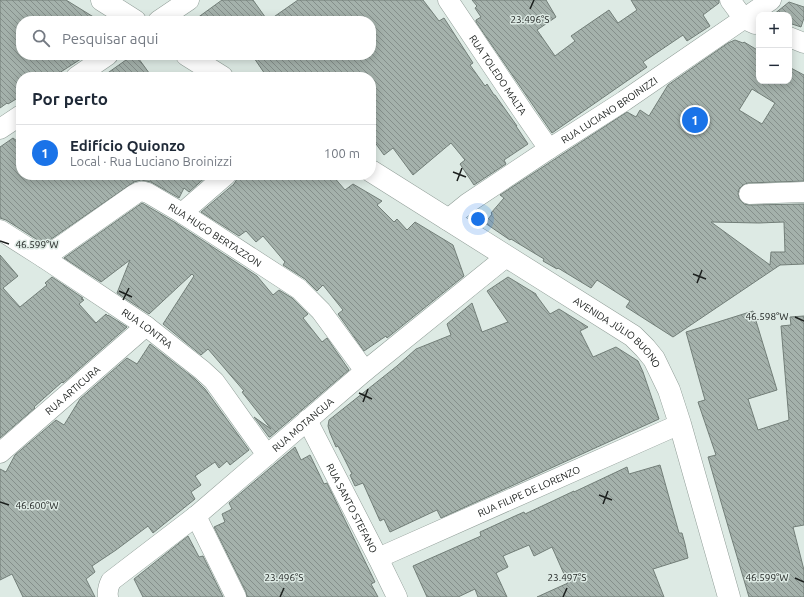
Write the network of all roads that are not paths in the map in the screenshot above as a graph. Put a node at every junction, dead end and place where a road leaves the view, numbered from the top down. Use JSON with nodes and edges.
{"nodes":[{"id":1,"x":102,"y":0,"type":"edge"},
{"id":2,"x":189,"y":0,"type":"edge"},
{"id":3,"x":448,"y":0,"type":"edge"},
{"id":4,"x":730,"y":0,"type":"edge"},
{"id":5,"x":756,"y":13,"type":"edge"},
{"id":6,"x":127,"y":16,"type":"edge"},
{"id":7,"x":165,"y":16,"type":"edge"},
{"id":8,"x":756,"y":17,"type":"edge"},
{"id":9,"x":792,"y":38,"type":"edge"},
{"id":10,"x":804,"y":43,"type":"edge"},
{"id":11,"x":101,"y":60,"type":"edge"},
{"id":12,"x":196,"y":60,"type":"edge"},
{"id":13,"x":83,"y":72,"type":"edge"},
{"id":14,"x":214,"y":72,"type":"edge"},
{"id":15,"x":16,"y":118,"type":"edge"},
{"id":16,"x":0,"y":129,"type":"edge"},
{"id":17,"x":549,"y":149,"type":"junction"},
{"id":18,"x":376,"y":174,"type":"edge"},
{"id":19,"x":220,"y":180,"type":"edge"},
{"id":20,"x":804,"y":192,"type":"edge"},
{"id":21,"x":748,"y":194,"type":"dead end"},
{"id":22,"x":182,"y":213,"type":"junction"},
{"id":23,"x":447,"y":220,"type":"junction"},
{"id":24,"x":0,"y":230,"type":"edge"},
{"id":25,"x":506,"y":257,"type":"junction"},
{"id":26,"x":44,"y":258,"type":"junction"},
{"id":27,"x":146,"y":326,"type":"junction"},
{"id":28,"x":365,"y":371,"type":"junction"},
{"id":29,"x":307,"y":420,"type":"junction"},
{"id":30,"x":680,"y":424,"type":"junction"},
{"id":31,"x":0,"y":453,"type":"edge"},
{"id":32,"x":267,"y":455,"type":"junction"},
{"id":33,"x":196,"y":516,"type":"junction"},
{"id":34,"x":378,"y":558,"type":"junction"},
{"id":35,"x":108,"y":597,"type":"edge"},
{"id":36,"x":236,"y":597,"type":"edge"},
{"id":37,"x":396,"y":597,"type":"edge"},
{"id":38,"x":729,"y":597,"type":"edge"}],
"edges":[{"from":1,"to":6,"type":"main road"},
{"from":2,"to":7,"type":"street"},
{"from":3,"to":17,"type":"street","name":"RUA TOLEDO MALTA"},
{"from":4,"to":5,"type":"street"},
{"from":8,"to":17,"type":"street","name":"RUA LUCIANO BROINIZZI"},
{"from":9,"to":10,"type":"street"},
{"from":11,"to":13,"type":"street"},
{"from":12,"to":14,"type":"main road"},
{"from":15,"to":16,"type":"street"},
{"from":17,"to":23,"type":"street","name":"RUA LUCIANO BROINIZZI"},
{"from":18,"to":23,"type":"main road","name":"AVENIDA JÚLIO BUONO"},
{"from":19,"to":22,"type":"street"},
{"from":20,"to":21,"type":"street"},
{"from":22,"to":26,"type":"street","name":"RUA HUGO BERTAZZON"},
{"from":22,"to":28,"type":"street","name":"RUA HUGO BERTAZZON"},
{"from":23,"to":25,"type":"main road","name":"AVENIDA JÚLIO BUONO"},
{"from":24,"to":26,"type":"street","name":"RUA LONTRA"},
{"from":25,"to":28,"type":"street","name":"RUA MOTANGUA"},
{"from":25,"to":30,"type":"main road","name":"AVENIDA JÚLIO BUONO"},
{"from":26,"to":27,"type":"street","name":"RUA LONTRA"},
{"from":27,"to":31,"type":"street","name":"RUA ARTICURA"},
{"from":27,"to":32,"type":"street","name":"RUA LONTRA"},
{"from":28,"to":29,"type":"street","name":"RUA MOTANGUA"},
{"from":29,"to":32,"type":"street","name":"RUA MOTANGUA"},
{"from":29,"to":34,"type":"street","name":"RUA SANTO STEFANO"},
{"from":30,"to":34,"type":"street","name":"RUA FILIPE DE LORENZO"},
{"from":30,"to":38,"type":"main road","name":"AVENIDA JÚLIO BUONO"},
{"from":32,"to":33,"type":"street","name":"RUA MOTANGUA"},
{"from":33,"to":35,"type":"street","name":"RUA MOTANGUA"},
{"from":33,"to":36,"type":"street"},
{"from":34,"to":37,"type":"street","name":"RUA SANTO STEFANO"}]}
